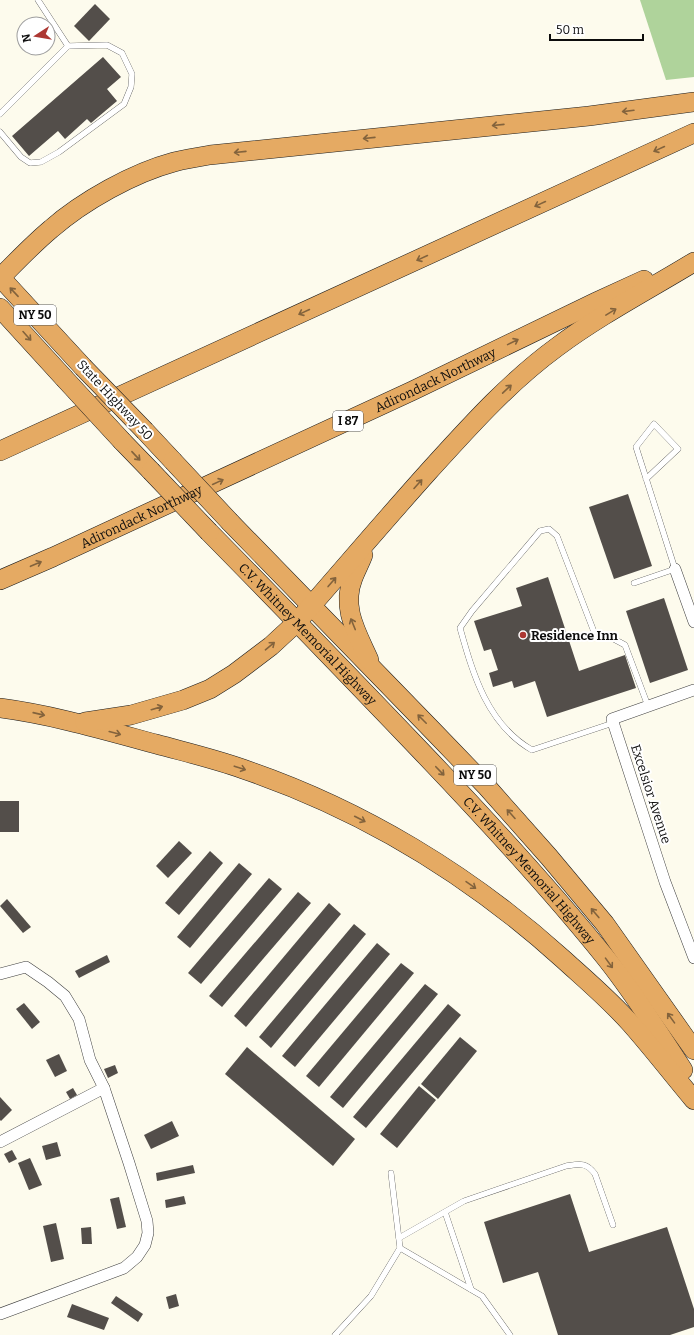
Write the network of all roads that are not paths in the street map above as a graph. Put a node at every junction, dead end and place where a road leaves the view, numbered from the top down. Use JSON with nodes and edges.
{"nodes":[{"id":1,"x":38,"y":0,"type":"edge"},
{"id":2,"x":68,"y":46,"type":"junction"},
{"id":3,"x":694,"y":102,"type":"edge"},
{"id":4,"x":0,"y":114,"type":"edge"},
{"id":5,"x":0,"y":132,"type":"edge"},
{"id":6,"x":694,"y":133,"type":"edge"},
{"id":7,"x":694,"y":257,"type":"edge"},
{"id":8,"x":694,"y":262,"type":"edge"},
{"id":9,"x":0,"y":277,"type":"edge"},
{"id":10,"x":0,"y":308,"type":"edge"},
{"id":11,"x":0,"y":451,"type":"edge"},
{"id":12,"x":646,"y":479,"type":"junction"},
{"id":13,"x":230,"y":522,"type":"joint"},
{"id":14,"x":209,"y":532,"type":"joint"},
{"id":15,"x":373,"y":534,"type":"junction"},
{"id":16,"x":675,"y":569,"type":"junction"},
{"id":17,"x":0,"y":580,"type":"edge"},
{"id":18,"x":634,"y":583,"type":"dead end"},
{"id":19,"x":310,"y":606,"type":"junction"},
{"id":20,"x":297,"y":622,"type":"junction"},
{"id":21,"x":694,"y":622,"type":"edge"},
{"id":22,"x":375,"y":672,"type":"junction"},
{"id":23,"x":694,"y":690,"type":"edge"},
{"id":24,"x":648,"y":706,"type":"junction"},
{"id":25,"x":0,"y":708,"type":"edge"},
{"id":26,"x":78,"y":723,"type":"junction"},
{"id":27,"x":613,"y":724,"type":"junction"},
{"id":28,"x":694,"y":958,"type":"edge"},
{"id":29,"x":0,"y":974,"type":"edge"},
{"id":30,"x":694,"y":1050,"type":"edge"},
{"id":31,"x":694,"y":1087,"type":"edge"},
{"id":32,"x":104,"y":1088,"type":"junction"},
{"id":33,"x":694,"y":1100,"type":"edge"},
{"id":34,"x":0,"y":1142,"type":"edge"},
{"id":35,"x":391,"y":1173,"type":"dead end"},
{"id":36,"x":445,"y":1212,"type":"junction"},
{"id":37,"x":612,"y":1225,"type":"dead end"},
{"id":38,"x":398,"y":1238,"type":"junction"},
{"id":39,"x":400,"y":1248,"type":"junction"},
{"id":40,"x":471,"y":1289,"type":"junction"},
{"id":41,"x":0,"y":1314,"type":"edge"},
{"id":42,"x":335,"y":1335,"type":"edge"},
{"id":43,"x":510,"y":1335,"type":"edge"}],
"edges":[{"from":1,"to":2,"type":"lane"},
{"from":2,"to":4,"type":"lane"},
{"from":2,"to":5,"type":"lane"},
{"from":3,"to":9,"type":"highway","one_way":true},
{"from":6,"to":11,"type":"highway","one_way":true},
{"from":17,"to":7,"type":"highway","name":"Adirondack Northway","number":"I 87","one_way":true},
{"from":15,"to":8,"type":"highway","one_way":true},
{"from":13,"to":9,"type":"highway","name":"State Highway 50","number":"NY 50","one_way":true,"bridge":true},
{"from":10,"to":14,"type":"highway","name":"State Highway 50","number":"NY 50","one_way":true,"bridge":true},
{"from":12,"to":12,"type":"lane"},
{"from":12,"to":16,"type":"lane"},
{"from":13,"to":19,"type":"highway","name":"C.V. Whitney Memorial Highway","number":"NY 50"},
{"from":14,"to":20,"type":"highway","name":"C.V. Whitney Memorial Highway","number":"NY 50"},
{"from":19,"to":15,"type":"highway","one_way":true},
{"from":22,"to":15,"type":"highway","one_way":true},
{"from":16,"to":18,"type":"lane"},
{"from":16,"to":21,"type":"street"},
{"from":19,"to":20,"type":"highway"},
{"from":19,"to":22,"type":"highway","name":"C.V. Whitney Memorial Highway","number":"NY 50"},
{"from":26,"to":20,"type":"highway","one_way":true},
{"from":20,"to":31,"type":"highway","name":"C.V. Whitney Memorial Highway","number":"NY 50","one_way":true},
{"from":30,"to":22,"type":"highway","name":"C.V. Whitney Memorial Highway","number":"NY 50","one_way":true},
{"from":23,"to":24,"type":"street"},
{"from":24,"to":27,"type":"street"},
{"from":24,"to":27,"type":"lane"},
{"from":25,"to":26,"type":"highway","one_way":true},
{"from":26,"to":33,"type":"highway","one_way":true},
{"from":27,"to":28,"type":"street","name":"Excelsior Avenue"},
{"from":29,"to":32,"type":"street"},
{"from":32,"to":34,"type":"street"},
{"from":32,"to":41,"type":"street"},
{"from":35,"to":38,"type":"lane"},
{"from":36,"to":37,"type":"lane"},
{"from":36,"to":38,"type":"lane"},
{"from":36,"to":40,"type":"lane"},
{"from":38,"to":39,"type":"lane"},
{"from":39,"to":40,"type":"lane"},
{"from":39,"to":42,"type":"lane"},
{"from":40,"to":43,"type":"lane"}]}
